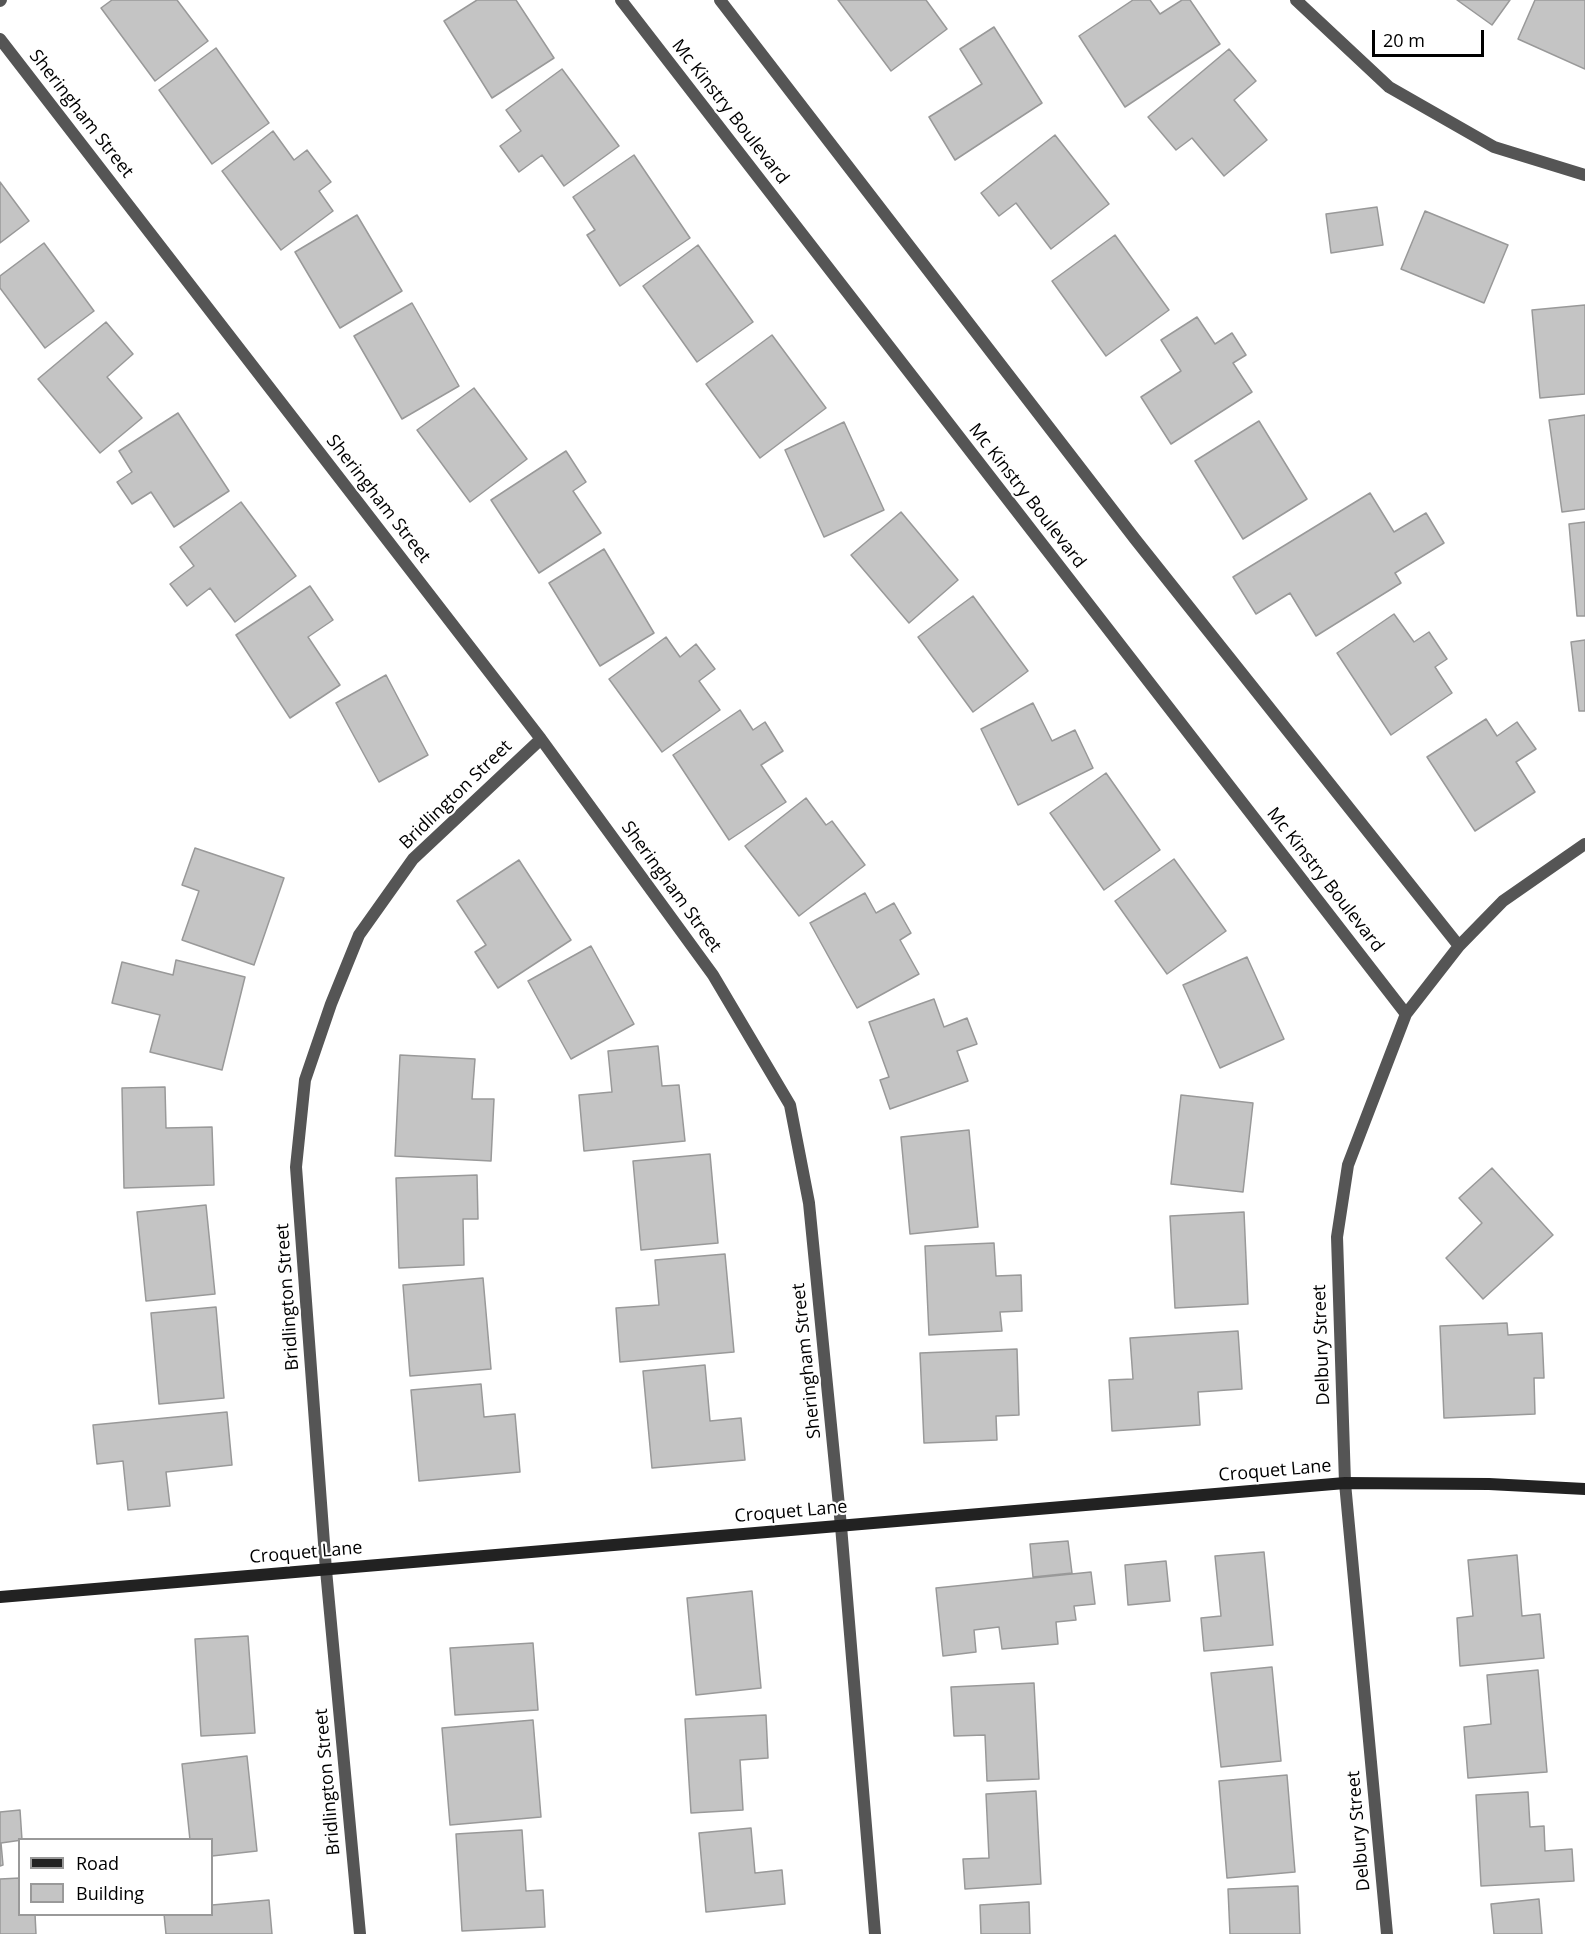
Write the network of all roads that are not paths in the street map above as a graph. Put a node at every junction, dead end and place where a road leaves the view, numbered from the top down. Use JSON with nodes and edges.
{"nodes":[{"id":1,"x":621,"y":0,"type":"edge"},
{"id":2,"x":720,"y":0,"type":"edge"},
{"id":3,"x":1296,"y":0,"type":"edge"},
{"id":4,"x":0,"y":39,"type":"edge"},
{"id":5,"x":1585,"y":175,"type":"edge"},
{"id":6,"x":541,"y":739,"type":"junction"},
{"id":7,"x":1585,"y":844,"type":"edge"},
{"id":8,"x":1459,"y":946,"type":"junction"},
{"id":9,"x":1406,"y":1014,"type":"junction"},
{"id":10,"x":1345,"y":1483,"type":"junction"},
{"id":11,"x":1585,"y":1489,"type":"edge"},
{"id":12,"x":841,"y":1526,"type":"junction"},
{"id":13,"x":326,"y":1570,"type":"junction"},
{"id":14,"x":0,"y":1597,"type":"edge"},
{"id":15,"x":360,"y":1934,"type":"edge"},
{"id":16,"x":875,"y":1934,"type":"edge"},
{"id":17,"x":1387,"y":1934,"type":"edge"}],
"edges":[{"from":1,"to":9,"type":"street","name":"Mc Kinstry Boulevard"},
{"from":2,"to":8,"type":"street"},
{"from":3,"to":5,"type":"street"},
{"from":4,"to":6,"type":"street","name":"Sheringham Street"},
{"from":6,"to":12,"type":"street","name":"Sheringham Street"},
{"from":6,"to":13,"type":"street","name":"Bridlington Street"},
{"from":7,"to":8,"type":"street","name":"Delbury Street"},
{"from":8,"to":9,"type":"street","name":"Delbury Street"},
{"from":9,"to":10,"type":"street","name":"Delbury Street"},
{"from":10,"to":11,"type":"street","name":"Croquet Lane"},
{"from":10,"to":12,"type":"street","name":"Croquet Lane"},
{"from":10,"to":17,"type":"street","name":"Delbury Street"},
{"from":12,"to":13,"type":"street","name":"Croquet Lane"},
{"from":12,"to":16,"type":"street","name":"Sheringham Street"},
{"from":13,"to":14,"type":"street","name":"Croquet Lane"},
{"from":13,"to":15,"type":"street","name":"Bridlington Street"}]}
